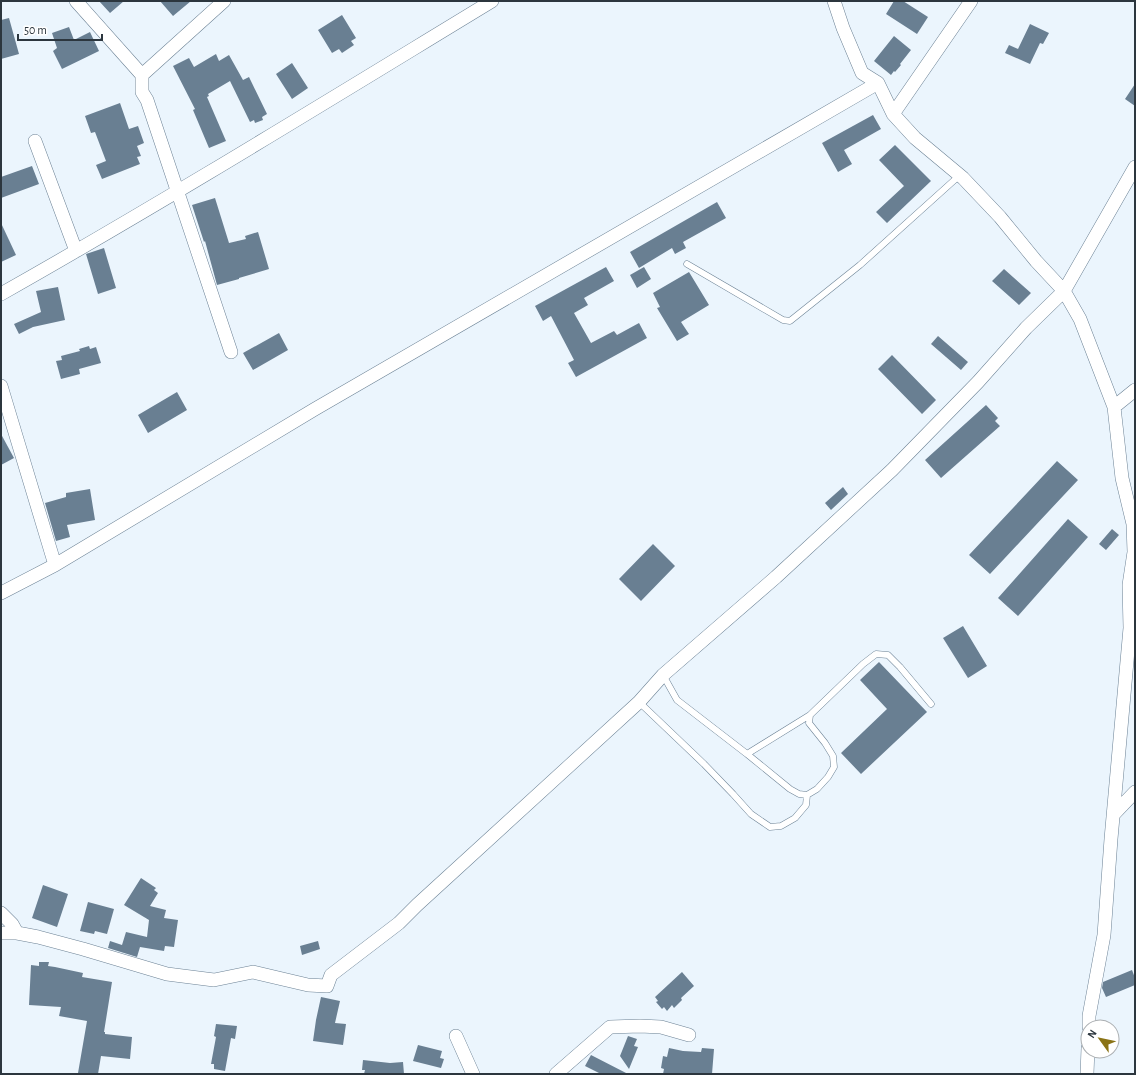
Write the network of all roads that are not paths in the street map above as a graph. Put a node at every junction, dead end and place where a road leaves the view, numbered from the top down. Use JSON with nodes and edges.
{"nodes":[{"id":1,"x":76,"y":1,"type":"edge"},
{"id":2,"x":224,"y":1,"type":"edge"},
{"id":3,"x":492,"y":1,"type":"edge"},
{"id":4,"x":834,"y":1,"type":"edge"},
{"id":5,"x":971,"y":1,"type":"edge"},
{"id":6,"x":142,"y":75,"type":"junction"},
{"id":7,"x":878,"y":83,"type":"junction"},
{"id":8,"x":893,"y":114,"type":"junction"},
{"id":9,"x":35,"y":141,"type":"dead end"},
{"id":10,"x":1135,"y":166,"type":"edge"},
{"id":11,"x":960,"y":175,"type":"junction"},
{"id":12,"x":177,"y":191,"type":"junction"},
{"id":13,"x":76,"y":251,"type":"junction"},
{"id":14,"x":687,"y":264,"type":"dead end"},
{"id":15,"x":1064,"y":291,"type":"junction"},
{"id":16,"x":1,"y":294,"type":"edge"},
{"id":17,"x":231,"y":352,"type":"dead end"},
{"id":18,"x":1,"y":386,"type":"edge"},
{"id":19,"x":1135,"y":390,"type":"edge"},
{"id":20,"x":1114,"y":407,"type":"junction"},
{"id":21,"x":55,"y":565,"type":"junction"},
{"id":22,"x":1132,"y":584,"type":"edge"},
{"id":23,"x":1,"y":593,"type":"edge"},
{"id":24,"x":663,"y":675,"type":"junction"},
{"id":25,"x":639,"y":702,"type":"junction"},
{"id":26,"x":931,"y":704,"type":"dead end"},
{"id":27,"x":810,"y":715,"type":"junction"},
{"id":28,"x":747,"y":754,"type":"junction"},
{"id":29,"x":1135,"y":792,"type":"edge"},
{"id":30,"x":807,"y":795,"type":"junction"},
{"id":31,"x":1114,"y":814,"type":"junction"},
{"id":32,"x":1,"y":913,"type":"edge"},
{"id":33,"x":1,"y":933,"type":"edge"},
{"id":34,"x":17,"y":933,"type":"junction"},
{"id":35,"x":1089,"y":1019,"type":"edge"},
{"id":36,"x":688,"y":1035,"type":"dead end"},
{"id":37,"x":456,"y":1036,"type":"dead end"},
{"id":38,"x":1088,"y":1059,"type":"edge"},
{"id":39,"x":473,"y":1074,"type":"edge"},
{"id":40,"x":556,"y":1074,"type":"edge"},
{"id":41,"x":1087,"y":1074,"type":"edge"}],
"edges":[{"from":1,"to":6,"type":"street"},
{"from":2,"to":6,"type":"street"},
{"from":3,"to":12,"type":"street"},
{"from":4,"to":7,"type":"street"},
{"from":5,"to":8,"type":"street"},
{"from":6,"to":12,"type":"street"},
{"from":7,"to":8,"type":"street"},
{"from":7,"to":21,"type":"street"},
{"from":8,"to":11,"type":"street"},
{"from":9,"to":13,"type":"street"},
{"from":10,"to":15,"type":"street"},
{"from":11,"to":14,"type":"lane"},
{"from":11,"to":15,"type":"street"},
{"from":12,"to":13,"type":"street"},
{"from":12,"to":17,"type":"street"},
{"from":13,"to":16,"type":"street"},
{"from":15,"to":20,"type":"street"},
{"from":15,"to":24,"type":"street"},
{"from":18,"to":21,"type":"street"},
{"from":19,"to":20,"type":"street"},
{"from":20,"to":22,"type":"street"},
{"from":21,"to":23,"type":"street"},
{"from":22,"to":31,"type":"street"},
{"from":24,"to":25,"type":"street"},
{"from":24,"to":28,"type":"lane"},
{"from":25,"to":30,"type":"lane"},
{"from":25,"to":34,"type":"street"},
{"from":26,"to":27,"type":"lane"},
{"from":27,"to":28,"type":"lane"},
{"from":27,"to":30,"type":"lane"},
{"from":28,"to":30,"type":"lane"},
{"from":29,"to":31,"type":"street"},
{"from":31,"to":35,"type":"street"},
{"from":32,"to":34,"type":"street"},
{"from":33,"to":34,"type":"street"},
{"from":36,"to":40,"type":"street"},
{"from":37,"to":39,"type":"street"},
{"from":38,"to":41,"type":"street"}]}
